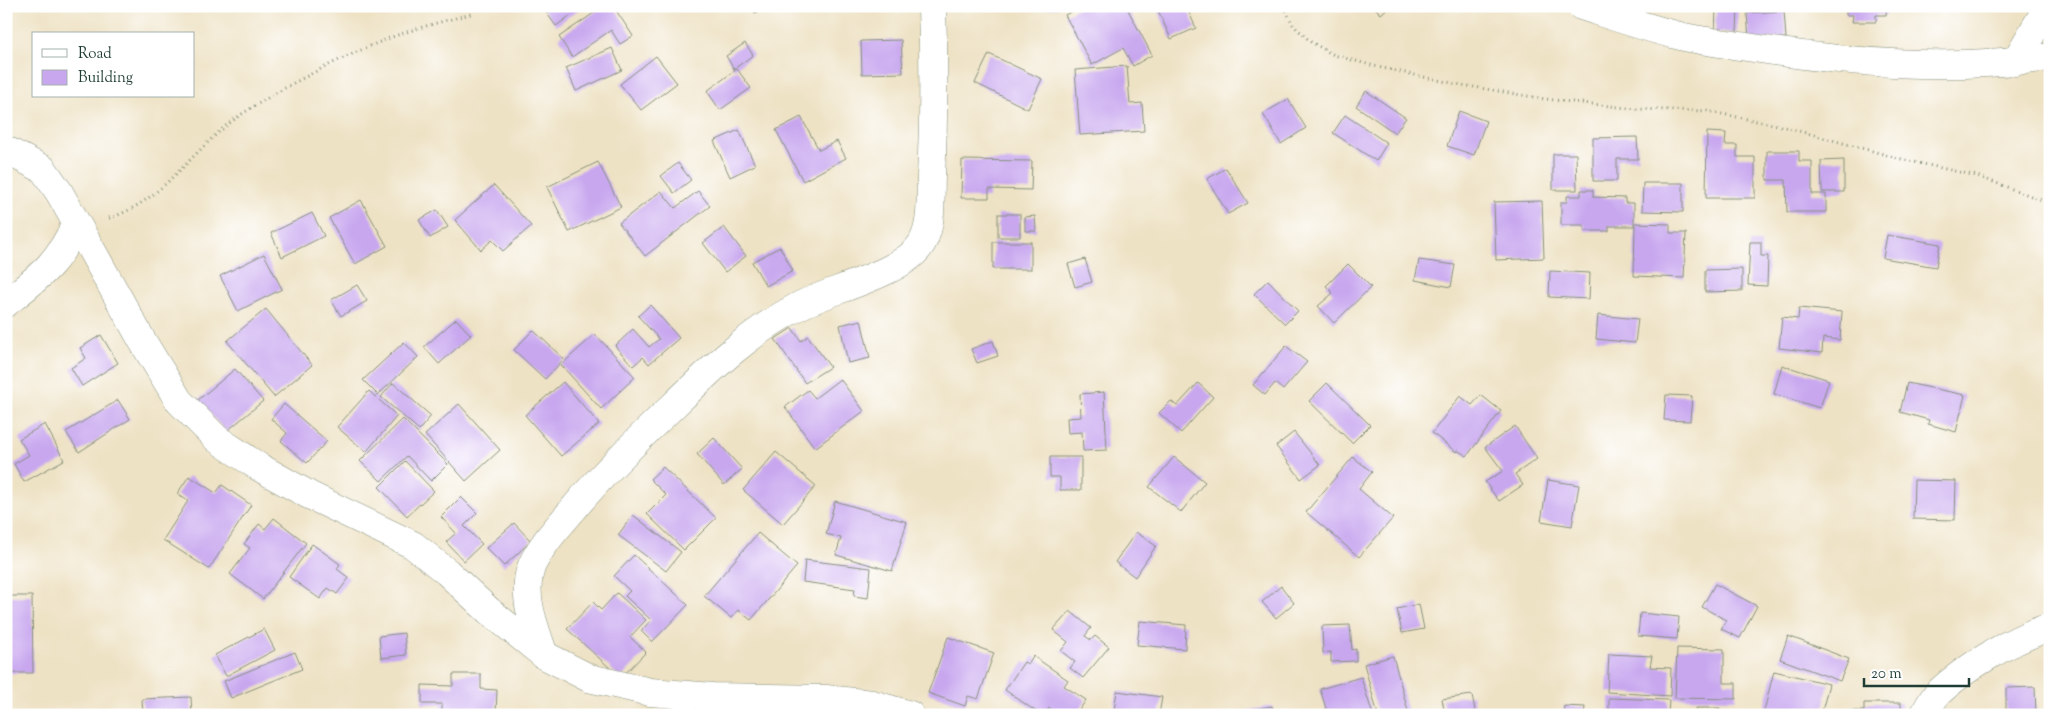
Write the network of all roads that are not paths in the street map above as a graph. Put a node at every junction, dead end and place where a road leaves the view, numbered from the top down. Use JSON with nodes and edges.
{"nodes":[{"id":1,"x":932,"y":6,"type":"edge"},
{"id":2,"x":1581,"y":6,"type":"edge"},
{"id":3,"x":2048,"y":6,"type":"edge"},
{"id":4,"x":2050,"y":57,"type":"edge"},
{"id":5,"x":2015,"y":62,"type":"junction"},
{"id":6,"x":6,"y":150,"type":"edge"},
{"id":7,"x":76,"y":223,"type":"junction"},
{"id":8,"x":6,"y":303,"type":"edge"},
{"id":9,"x":2050,"y":627,"type":"edge"},
{"id":10,"x":544,"y":655,"type":"junction"},
{"id":11,"x":783,"y":706,"type":"edge"},
{"id":12,"x":910,"y":715,"type":"edge"},
{"id":13,"x":1924,"y":715,"type":"edge"}],
"edges":[{"from":1,"to":10,"type":"street"},
{"from":2,"to":5,"type":"street"},
{"from":3,"to":5,"type":"street"},
{"from":4,"to":5,"type":"street"},
{"from":6,"to":7,"type":"street"},
{"from":7,"to":8,"type":"street"},
{"from":7,"to":10,"type":"street"},
{"from":9,"to":13,"type":"street"},
{"from":10,"to":11,"type":"street"},
{"from":11,"to":12,"type":"street"}]}
